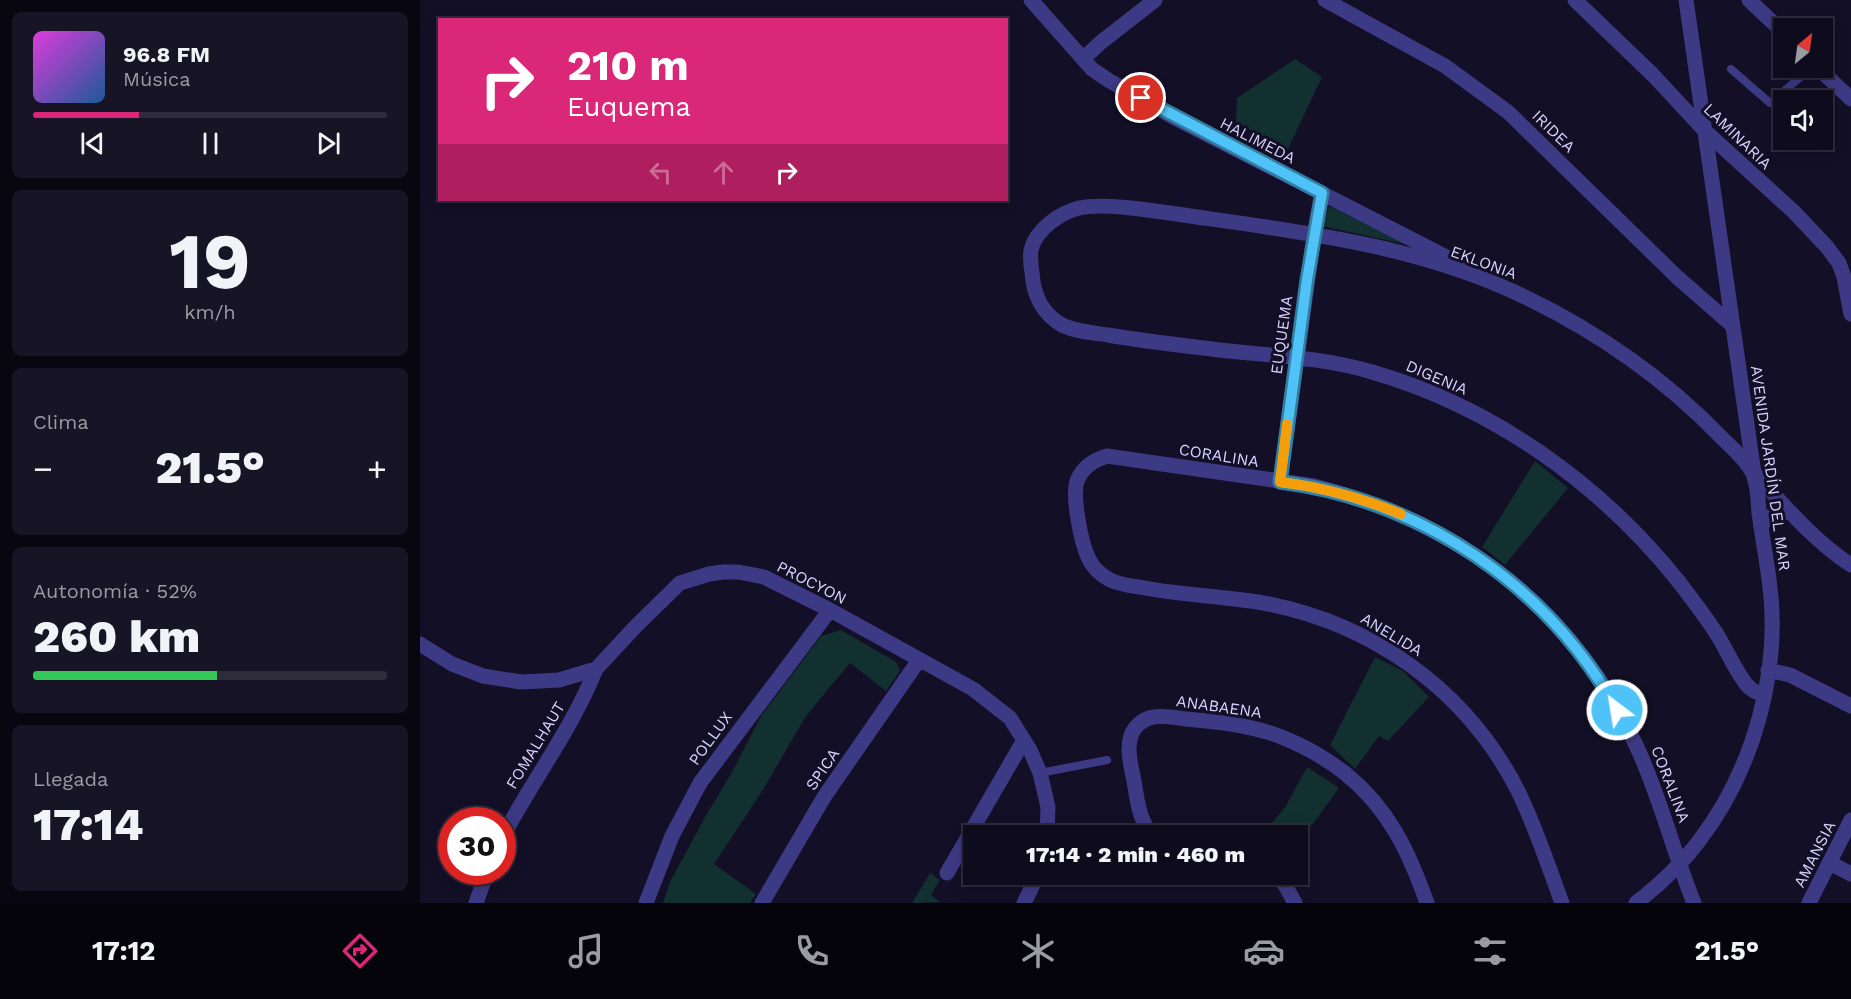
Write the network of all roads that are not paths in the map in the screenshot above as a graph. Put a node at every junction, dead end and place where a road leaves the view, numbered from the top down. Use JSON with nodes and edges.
{"nodes":[{"id":1,"x":1031,"y":0,"type":"edge"},
{"id":2,"x":1155,"y":0,"type":"edge"},
{"id":3,"x":1324,"y":0,"type":"edge"},
{"id":4,"x":1575,"y":0,"type":"edge"},
{"id":5,"x":1686,"y":0,"type":"edge"},
{"id":6,"x":1749,"y":0,"type":"edge"},
{"id":7,"x":1773,"y":23,"type":"edge"},
{"id":8,"x":1083,"y":59,"type":"junction"},
{"id":9,"x":1731,"y":69,"type":"dead end"},
{"id":10,"x":1799,"y":78,"type":"edge"},
{"id":11,"x":1829,"y":78,"type":"edge"},
{"id":12,"x":1851,"y":99,"type":"edge"},
{"id":13,"x":1705,"y":131,"type":"junction"},
{"id":14,"x":1322,"y":193,"type":"junction"},
{"id":15,"x":1314,"y":234,"type":"junction"},
{"id":16,"x":1030,"y":252,"type":"joint"},
{"id":17,"x":1491,"y":281,"type":"junction"},
{"id":18,"x":1851,"y":314,"type":"edge"},
{"id":19,"x":1732,"y":325,"type":"junction"},
{"id":20,"x":1296,"y":358,"type":"junction"},
{"id":21,"x":1754,"y":473,"type":"junction"},
{"id":22,"x":1280,"y":482,"type":"junction"},
{"id":23,"x":1791,"y":513,"type":"junction"},
{"id":24,"x":1761,"y":526,"type":"junction"},
{"id":25,"x":1087,"y":556,"type":"joint"},
{"id":26,"x":1851,"y":565,"type":"edge"},
{"id":27,"x":830,"y":610,"type":"junction"},
{"id":28,"x":420,"y":644,"type":"edge"},
{"id":29,"x":919,"y":660,"type":"junction"},
{"id":30,"x":596,"y":669,"type":"junction"},
{"id":31,"x":1768,"y":670,"type":"junction"},
{"id":32,"x":1764,"y":695,"type":"junction"},
{"id":33,"x":1851,"y":706,"type":"edge"},
{"id":34,"x":1024,"y":740,"type":"junction"},
{"id":35,"x":1107,"y":760,"type":"dead end"},
{"id":36,"x":1040,"y":772,"type":"junction"},
{"id":37,"x":516,"y":812,"type":"edge"},
{"id":38,"x":1851,"y":820,"type":"edge"},
{"id":39,"x":1047,"y":825,"type":"edge"},
{"id":40,"x":1146,"y":825,"type":"edge"},
{"id":41,"x":1680,"y":862,"type":"junction"},
{"id":42,"x":1830,"y":863,"type":"junction"},
{"id":43,"x":947,"y":873,"type":"dead end"},
{"id":44,"x":1851,"y":874,"type":"edge"},
{"id":45,"x":483,"y":885,"type":"edge"},
{"id":46,"x":1033,"y":885,"type":"edge"},
{"id":47,"x":1285,"y":885,"type":"edge"},
{"id":48,"x":476,"y":903,"type":"edge"},
{"id":49,"x":646,"y":903,"type":"edge"},
{"id":50,"x":762,"y":903,"type":"edge"},
{"id":51,"x":1024,"y":903,"type":"edge"},
{"id":52,"x":1294,"y":903,"type":"edge"},
{"id":53,"x":1427,"y":903,"type":"edge"},
{"id":54,"x":1562,"y":903,"type":"edge"},
{"id":55,"x":1636,"y":903,"type":"edge"},
{"id":56,"x":1694,"y":903,"type":"edge"},
{"id":57,"x":1809,"y":903,"type":"edge"}],
"edges":[{"from":1,"to":8,"type":"street","name":"HALIMEDA"},
{"from":2,"to":8,"type":"street"},
{"from":3,"to":19,"type":"street","name":"IRIDEA"},
{"from":4,"to":13,"type":"street","name":"LAMINARIA"},
{"from":5,"to":13,"type":"street","name":"AVENIDA JARDÍN DEL MAR"},
{"from":6,"to":7,"type":"street"},
{"from":8,"to":14,"type":"street","name":"HALIMEDA"},
{"from":9,"to":10,"type":"lane"},
{"from":11,"to":12,"type":"street"},
{"from":13,"to":18,"type":"street","name":"LAMINARIA"},
{"from":13,"to":19,"type":"street","name":"AVENIDA JARDÍN DEL MAR"},
{"from":14,"to":15,"type":"street","name":"EUQUEMA"},
{"from":14,"to":17,"type":"street","name":"HALIMEDA"},
{"from":15,"to":16,"type":"street","name":"EKLONIA"},
{"from":15,"to":17,"type":"street","name":"EKLONIA"},
{"from":15,"to":20,"type":"street","name":"EUQUEMA"},
{"from":16,"to":20,"type":"street","name":"DIGENIA"},
{"from":17,"to":21,"type":"street","name":"EKLONIA"},
{"from":19,"to":21,"type":"street","name":"AVENIDA JARDÍN DEL MAR"},
{"from":20,"to":22,"type":"street","name":"EUQUEMA"},
{"from":20,"to":32,"type":"street","name":"DIGENIA"},
{"from":21,"to":23,"type":"street","name":"EKLONIA"},
{"from":21,"to":24,"type":"street","name":"AVENIDA JARDÍN DEL MAR"},
{"from":22,"to":25,"type":"street","name":"CORALINA"},
{"from":22,"to":41,"type":"street","name":"CORALINA"},
{"from":23,"to":24,"type":"street"},
{"from":23,"to":26,"type":"street","name":"EKLONIA"},
{"from":24,"to":31,"type":"street","name":"AVENIDA JARDÍN DEL MAR"},
{"from":25,"to":54,"type":"street","name":"ANELIDA"},
{"from":27,"to":29,"type":"street","name":"PROCYON"},
{"from":27,"to":30,"type":"street","name":"PROCYON"},
{"from":27,"to":49,"type":"street","name":"POLLUX"},
{"from":28,"to":30,"type":"street","name":"PROCYON"},
{"from":29,"to":34,"type":"street","name":"PROCYON"},
{"from":29,"to":50,"type":"street","name":"SPICA"},
{"from":30,"to":37,"type":"street","name":"FOMALHAUT"},
{"from":31,"to":32,"type":"street","name":"AVENIDA JARDÍN DEL MAR"},
{"from":31,"to":33,"type":"street"},
{"from":32,"to":41,"type":"street","name":"AVENIDA JARDÍN DEL MAR"},
{"from":34,"to":36,"type":"street","name":"PROCYON"},
{"from":34,"to":43,"type":"street"},
{"from":35,"to":36,"type":"lane"},
{"from":36,"to":39,"type":"street","name":"PROCYON"},
{"from":38,"to":42,"type":"street","name":"AMANSIA"},
{"from":40,"to":53,"type":"street","name":"ANABAENA"},
{"from":41,"to":55,"type":"street","name":"AVENIDA JARDÍN DEL MAR"},
{"from":41,"to":56,"type":"street","name":"CORALINA"},
{"from":42,"to":44,"type":"street"},
{"from":42,"to":57,"type":"street","name":"AMANSIA"},
{"from":45,"to":48,"type":"street"},
{"from":46,"to":51,"type":"street"},
{"from":47,"to":52,"type":"street"}]}
